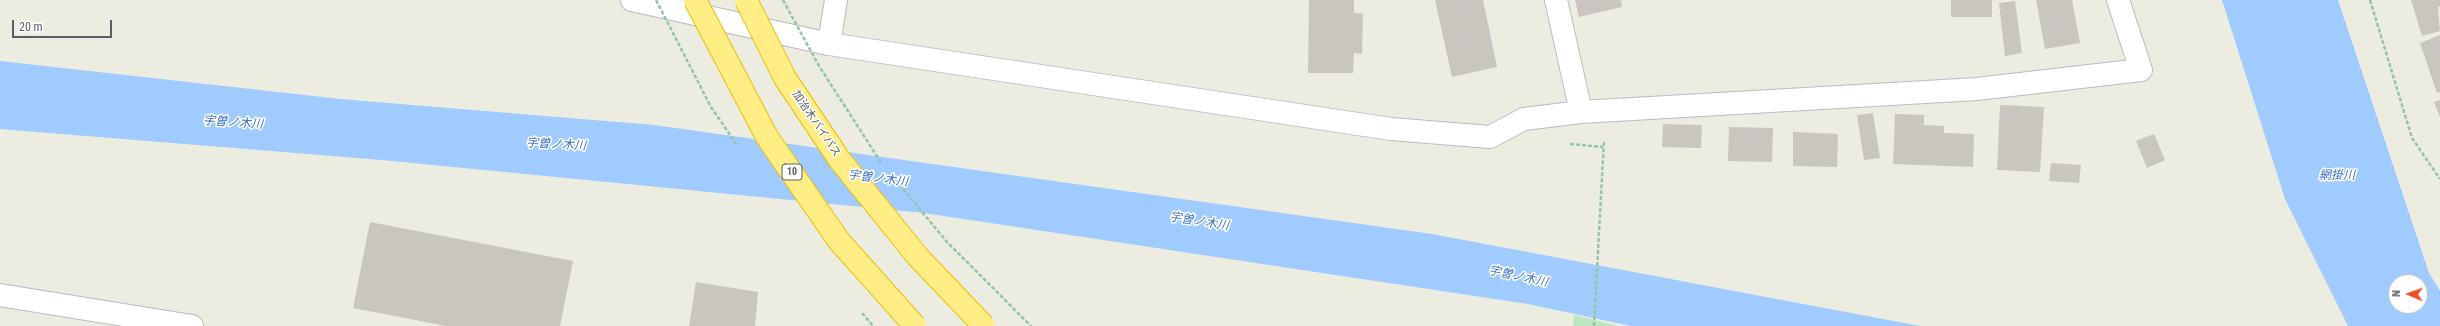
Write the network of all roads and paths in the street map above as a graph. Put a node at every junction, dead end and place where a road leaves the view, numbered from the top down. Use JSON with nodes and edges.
{"nodes":[{"id":1,"x":632,"y":0,"type":"edge"},
{"id":2,"x":695,"y":0,"type":"edge"},
{"id":3,"x":746,"y":0,"type":"edge"},
{"id":4,"x":783,"y":0,"type":"edge"},
{"id":5,"x":836,"y":0,"type":"edge"},
{"id":6,"x":1556,"y":0,"type":"edge"},
{"id":7,"x":2118,"y":0,"type":"edge"},
{"id":8,"x":2370,"y":0,"type":"edge"},
{"id":9,"x":829,"y":44,"type":"junction"},
{"id":10,"x":1581,"y":112,"type":"junction"},
{"id":11,"x":1603,"y":163,"type":"dead end"},
{"id":12,"x":884,"y":166,"type":"dead end"},
{"id":13,"x":2440,"y":179,"type":"edge"},
{"id":14,"x":898,"y":183,"type":"dead end"},
{"id":15,"x":0,"y":295,"type":"edge"},
{"id":16,"x":192,"y":326,"type":"edge"},
{"id":17,"x":915,"y":326,"type":"edge"},
{"id":18,"x":984,"y":326,"type":"edge"},
{"id":19,"x":1031,"y":326,"type":"edge"},
{"id":20,"x":1594,"y":326,"type":"edge"}],
"edges":[{"from":1,"to":9,"type":"street"},
{"from":2,"to":17,"type":"highway","number":"10","bridge":true},
{"from":3,"to":18,"type":"highway","name":"加治木バイパス","bridge":true},
{"from":4,"to":12,"type":"path","bridge":true},
{"from":5,"to":9,"type":"street"},
{"from":6,"to":10,"type":"street"},
{"from":7,"to":10,"type":"street"},
{"from":8,"to":13,"type":"path"},
{"from":9,"to":10,"type":"street"},
{"from":11,"to":20,"type":"path"},
{"from":14,"to":19,"type":"path","bridge":true},
{"from":15,"to":16,"type":"street"}]}
